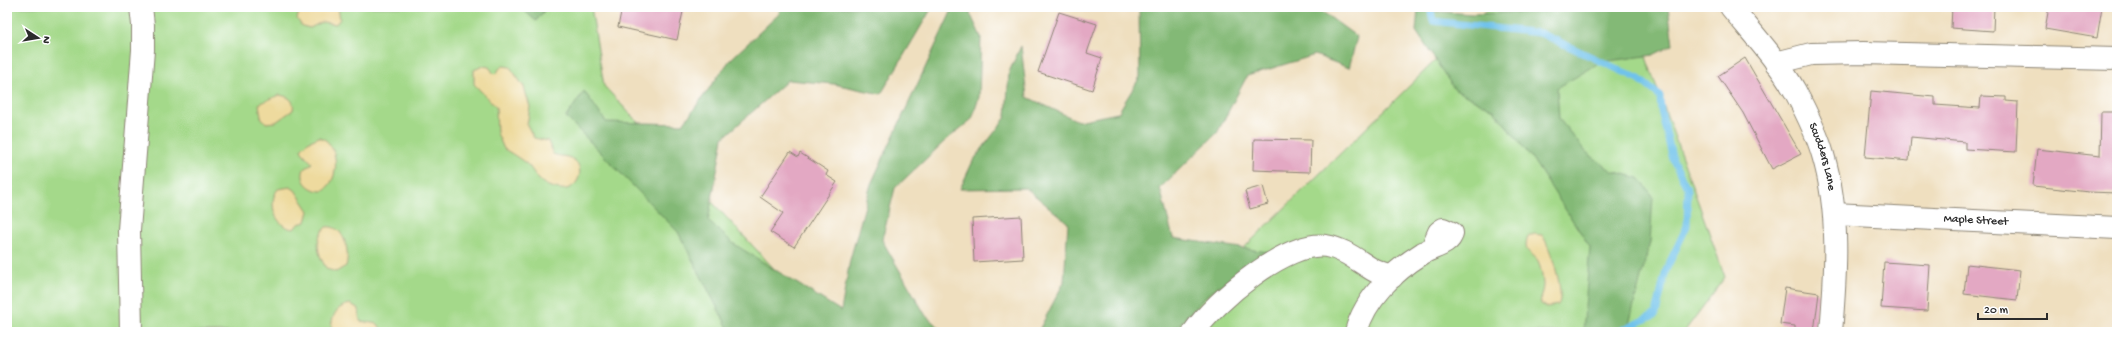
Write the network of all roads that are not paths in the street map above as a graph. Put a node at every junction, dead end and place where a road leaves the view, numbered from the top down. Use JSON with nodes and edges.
{"nodes":[{"id":1,"x":141,"y":7,"type":"edge"},
{"id":2,"x":1731,"y":7,"type":"edge"},
{"id":3,"x":2117,"y":59,"type":"edge"},
{"id":4,"x":1776,"y":63,"type":"junction"},
{"id":5,"x":1834,"y":214,"type":"junction"},
{"id":6,"x":2117,"y":228,"type":"edge"},
{"id":7,"x":1432,"y":248,"type":"dead end"},
{"id":8,"x":1392,"y":277,"type":"junction"},
{"id":9,"x":131,"y":332,"type":"edge"},
{"id":10,"x":1194,"y":332,"type":"edge"},
{"id":11,"x":1356,"y":332,"type":"edge"},
{"id":12,"x":1831,"y":332,"type":"edge"}],
"edges":[{"from":1,"to":9,"type":"street"},
{"from":2,"to":4,"type":"street","name":"Scudders Lane"},
{"from":3,"to":4,"type":"street"},
{"from":4,"to":5,"type":"street","name":"Scudders Lane"},
{"from":5,"to":6,"type":"street","name":"Maple Street"},
{"from":5,"to":12,"type":"street","name":"Scudders Lane"},
{"from":7,"to":8,"type":"street"},
{"from":8,"to":10,"type":"street"},
{"from":8,"to":11,"type":"street"}]}
